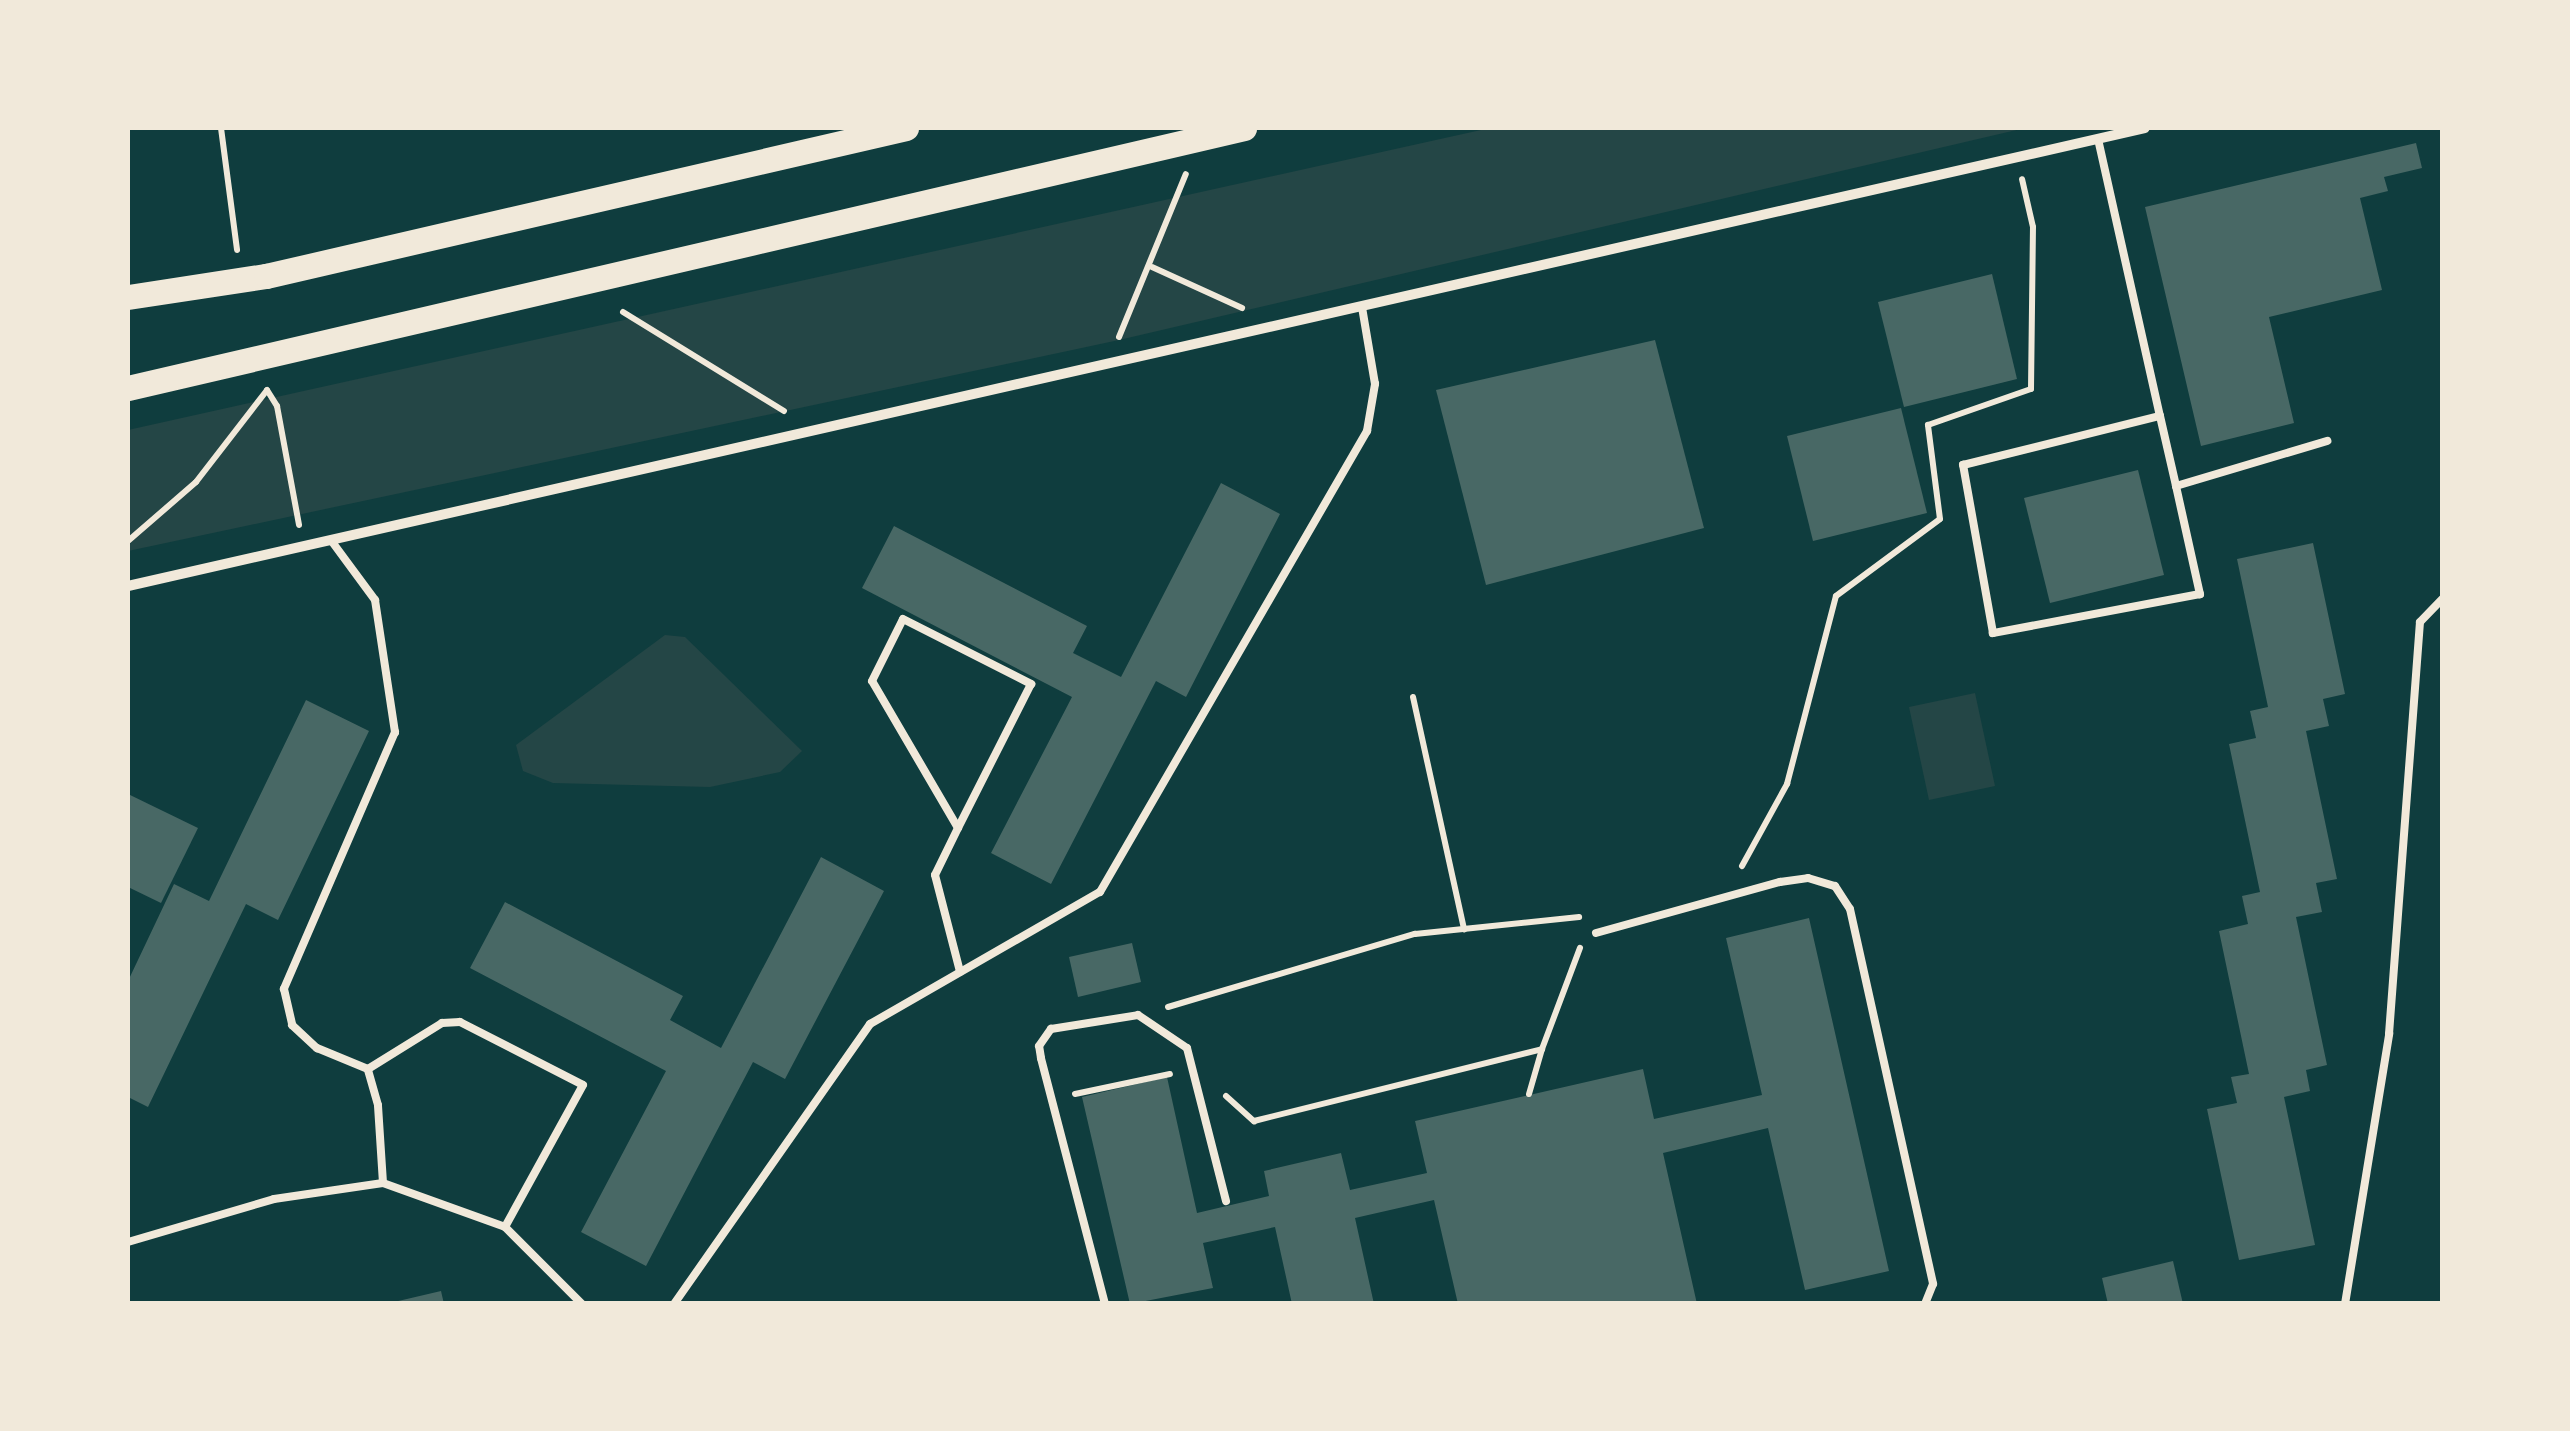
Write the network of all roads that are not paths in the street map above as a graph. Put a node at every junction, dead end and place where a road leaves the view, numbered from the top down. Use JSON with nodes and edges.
{"nodes":[{"id":1,"x":906,"y":128,"type":"edge"},
{"id":2,"x":1244,"y":128,"type":"edge"},
{"id":3,"x":2145,"y":128,"type":"edge"},
{"id":4,"x":2098,"y":138,"type":"junction"},
{"id":5,"x":128,"y":297,"type":"edge"},
{"id":6,"x":1362,"y":307,"type":"junction"},
{"id":7,"x":128,"y":388,"type":"edge"},
{"id":8,"x":2160,"y":416,"type":"junction"},
{"id":9,"x":2326,"y":441,"type":"dead end"},
{"id":10,"x":2176,"y":486,"type":"junction"},
{"id":11,"x":332,"y":542,"type":"junction"},
{"id":12,"x":128,"y":586,"type":"edge"},
{"id":13,"x":2442,"y":600,"type":"edge"},
{"id":14,"x":958,"y":828,"type":"junction"},
{"id":15,"x":1596,"y":933,"type":"dead end"},
{"id":16,"x":960,"y":972,"type":"junction"},
{"id":17,"x":368,"y":1069,"type":"junction"},
{"id":18,"x":383,"y":1183,"type":"junction"},
{"id":19,"x":1226,"y":1201,"type":"dead end"},
{"id":20,"x":505,"y":1227,"type":"junction"},
{"id":21,"x":128,"y":1242,"type":"edge"},
{"id":22,"x":582,"y":1304,"type":"edge"},
{"id":23,"x":674,"y":1304,"type":"edge"},
{"id":24,"x":1105,"y":1304,"type":"edge"},
{"id":25,"x":1926,"y":1304,"type":"edge"},
{"id":26,"x":2344,"y":1304,"type":"edge"}],
"edges":[{"from":1,"to":5,"type":"main road"},
{"from":2,"to":7,"type":"main road"},
{"from":3,"to":4,"type":"street"},
{"from":4,"to":6,"type":"street"},
{"from":4,"to":8,"type":"lane"},
{"from":6,"to":11,"type":"street"},
{"from":6,"to":16,"type":"lane"},
{"from":8,"to":10,"type":"lane"},
{"from":8,"to":10,"type":"lane"},
{"from":9,"to":10,"type":"lane"},
{"from":11,"to":12,"type":"street"},
{"from":11,"to":17,"type":"lane"},
{"from":13,"to":26,"type":"lane"},
{"from":14,"to":14,"type":"lane"},
{"from":14,"to":16,"type":"lane"},
{"from":15,"to":25,"type":"lane"},
{"from":16,"to":23,"type":"lane"},
{"from":17,"to":18,"type":"lane"},
{"from":17,"to":20,"type":"lane"},
{"from":18,"to":20,"type":"lane"},
{"from":18,"to":21,"type":"lane"},
{"from":19,"to":24,"type":"lane"},
{"from":20,"to":22,"type":"lane"}]}
